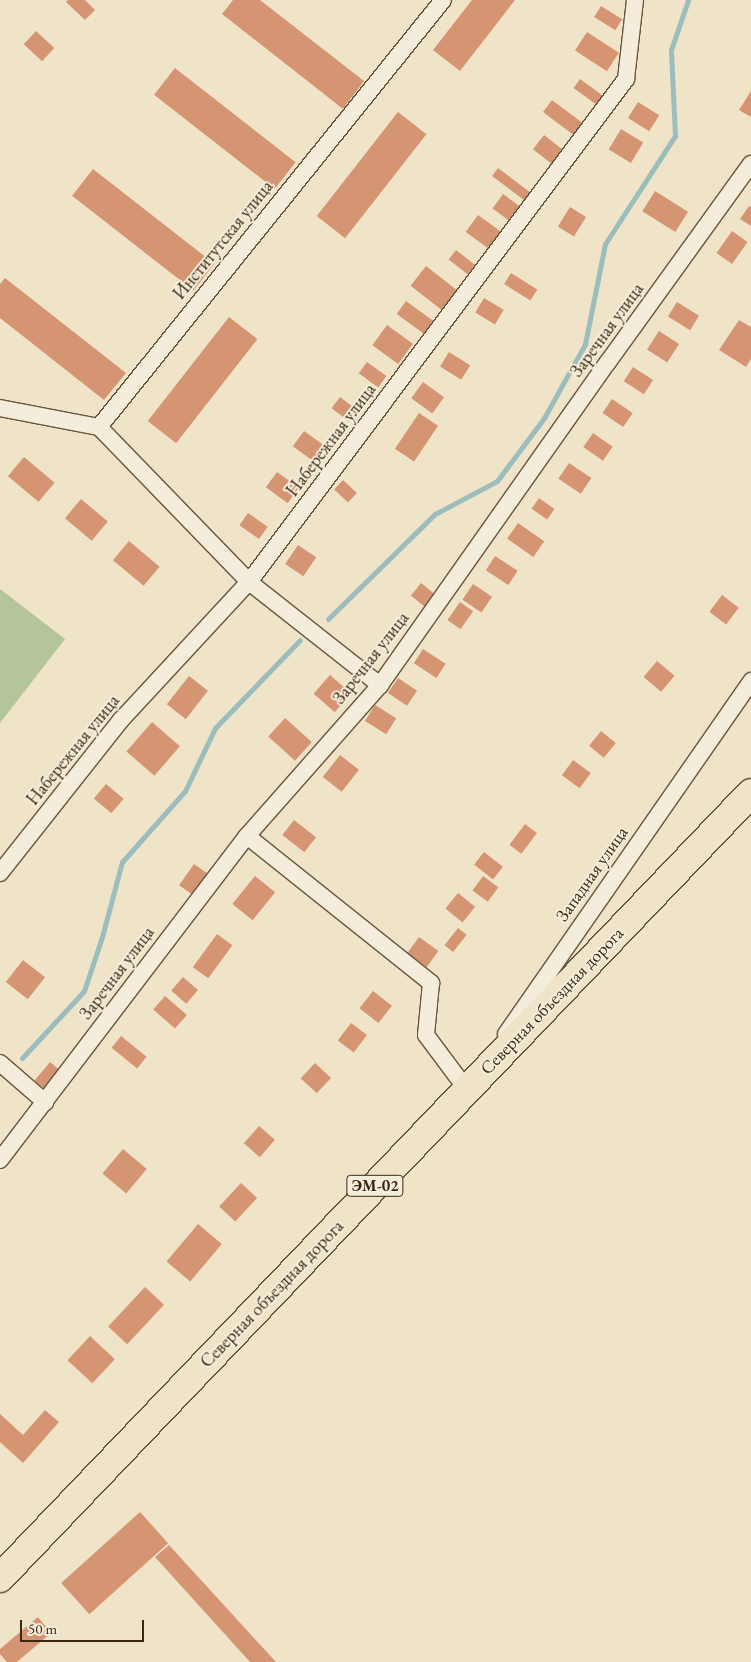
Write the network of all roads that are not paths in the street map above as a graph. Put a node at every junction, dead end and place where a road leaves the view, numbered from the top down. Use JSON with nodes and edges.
{"nodes":[{"id":1,"x":443,"y":0,"type":"edge"},
{"id":2,"x":635,"y":0,"type":"edge"},
{"id":3,"x":751,"y":164,"type":"edge"},
{"id":4,"x":0,"y":408,"type":"edge"},
{"id":5,"x":99,"y":427,"type":"junction"},
{"id":6,"x":249,"y":582,"type":"junction"},
{"id":7,"x":751,"y":681,"type":"edge"},
{"id":8,"x":380,"y":685,"type":"junction"},
{"id":9,"x":751,"y":793,"type":"edge"},
{"id":10,"x":247,"y":836,"type":"junction"},
{"id":11,"x":0,"y":872,"type":"edge"},
{"id":12,"x":0,"y":1063,"type":"edge"},
{"id":13,"x":467,"y":1090,"type":"junction"},
{"id":14,"x":44,"y":1102,"type":"junction"},
{"id":15,"x":0,"y":1160,"type":"edge"},
{"id":16,"x":0,"y":1578,"type":"edge"}],
"edges":[{"from":1,"to":5,"type":"street","name":"Институтская улица"},
{"from":2,"to":6,"type":"street","name":"Набережная улица"},
{"from":3,"to":8,"type":"street","name":"Заречная улица"},
{"from":4,"to":5,"type":"street"},
{"from":5,"to":6,"type":"street"},
{"from":6,"to":8,"type":"street"},
{"from":6,"to":11,"type":"street","name":"Набережная улица"},
{"from":7,"to":13,"type":"street","name":"Западная улица"},
{"from":8,"to":10,"type":"street","name":"Заречная улица"},
{"from":9,"to":13,"type":"highway","name":"Северная объездная дорога","number":"ЭМ-02"},
{"from":10,"to":13,"type":"street"},
{"from":10,"to":14,"type":"street","name":"Заречная улица"},
{"from":12,"to":14,"type":"street"},
{"from":13,"to":16,"type":"highway","name":"Северная объездная дорога","number":"ЭМ-02"},
{"from":14,"to":15,"type":"street","name":"Заречная улица"}]}
